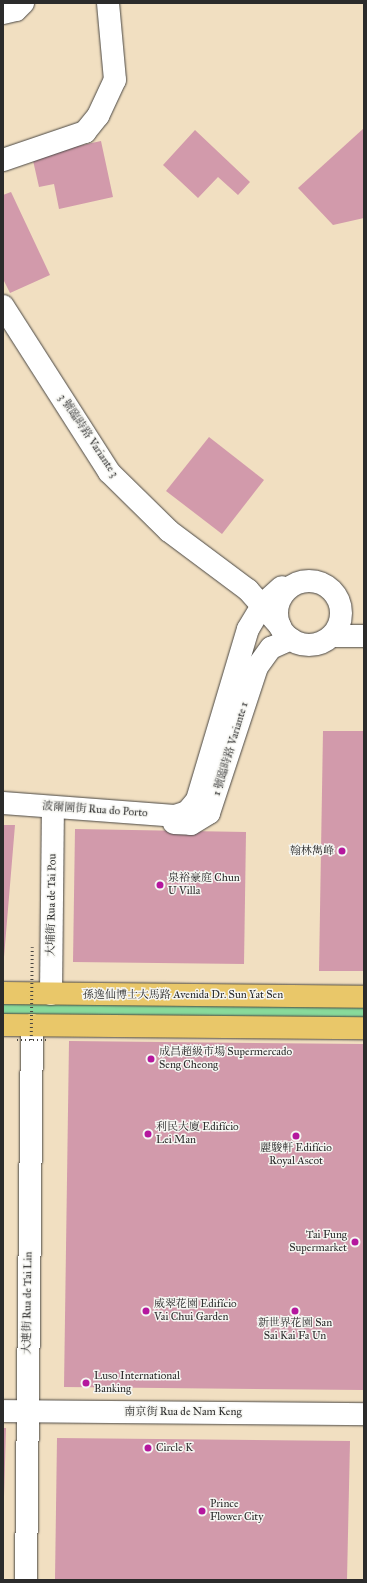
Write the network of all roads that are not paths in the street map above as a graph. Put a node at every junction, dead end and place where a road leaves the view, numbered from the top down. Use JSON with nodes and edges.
{"nodes":[{"id":1,"x":23,"y":3,"type":"edge"},
{"id":2,"x":108,"y":3,"type":"edge"},
{"id":3,"x":3,"y":13,"type":"edge"},
{"id":4,"x":3,"y":160,"type":"edge"},
{"id":5,"x":3,"y":306,"type":"edge"},
{"id":6,"x":231,"y":577,"type":"junction"},
{"id":7,"x":289,"y":585,"type":"junction"},
{"id":8,"x":255,"y":597,"type":"junction"},
{"id":9,"x":341,"y":605,"type":"junction"},
{"id":10,"x":364,"y":625,"type":"edge"},
{"id":11,"x":285,"y":632,"type":"junction"},
{"id":12,"x":332,"y":636,"type":"junction"},
{"id":13,"x":364,"y":636,"type":"edge"},
{"id":14,"x":5,"y":804,"type":"edge"},
{"id":15,"x":187,"y":812,"type":"joint"},
{"id":16,"x":53,"y":816,"type":"junction"},
{"id":17,"x":149,"y":822,"type":"joint"},
{"id":18,"x":3,"y":994,"type":"edge"},
{"id":19,"x":51,"y":994,"type":"junction"},
{"id":20,"x":364,"y":996,"type":"edge"},
{"id":21,"x":364,"y":1028,"type":"edge"},
{"id":22,"x":26,"y":1034,"type":"edge"},
{"id":23,"x":3,"y":1411,"type":"edge"},
{"id":24,"x":27,"y":1411,"type":"junction"},
{"id":25,"x":364,"y":1414,"type":"edge"},
{"id":26,"x":26,"y":1580,"type":"edge"}],
"edges":[{"from":1,"to":3,"type":"street"},
{"from":2,"to":4,"type":"street"},
{"from":5,"to":6,"type":"street","name":"3 號臨時路 Variante 3"},
{"from":6,"to":7,"type":"street","name":"3 號臨時路 Variante 3"},
{"from":6,"to":8,"type":"street","name":"3 號臨時路 Variante 3"},
{"from":7,"to":8,"type":"street"},
{"from":7,"to":9,"type":"street"},
{"from":7,"to":11,"type":"street"},
{"from":8,"to":11,"type":"street","name":"3 號臨時路 Variante 3"},
{"from":8,"to":15,"type":"street","name":"1 號臨時路 Variante 1"},
{"from":9,"to":10,"type":"street"},
{"from":9,"to":12,"type":"street"},
{"from":11,"to":12,"type":"street"},
{"from":11,"to":17,"type":"street","name":"1 號臨時路 Variante 1"},
{"from":12,"to":13,"type":"street"},
{"from":14,"to":15,"type":"street","name":"波爾圖街 Rua do Porto"},
{"from":14,"to":16,"type":"street","name":"波爾圖街 Rua do Porto"},
{"from":16,"to":17,"type":"street","name":"波爾圖街 Rua do Porto"},
{"from":16,"to":19,"type":"street","name":"大埔街 Rua de Tai Pou"},
{"from":18,"to":19,"type":"main road","name":"孫逸仙博士大馬路 Avenida Dr. Sun Yat Sen"},
{"from":19,"to":20,"type":"main road","name":"孫逸仙博士大馬路 Avenida Dr. Sun Yat Sen"},
{"from":21,"to":22,"type":"main road"},
{"from":22,"to":24,"type":"street","name":"大連街 Rua de Tai Lin"},
{"from":23,"to":24,"type":"street","name":"南京街 Rua de Nam Keng"},
{"from":24,"to":25,"type":"street","name":"南京街 Rua de Nam Keng"},
{"from":24,"to":26,"type":"street","name":"大連街 Rua de Tai Lin"}]}
